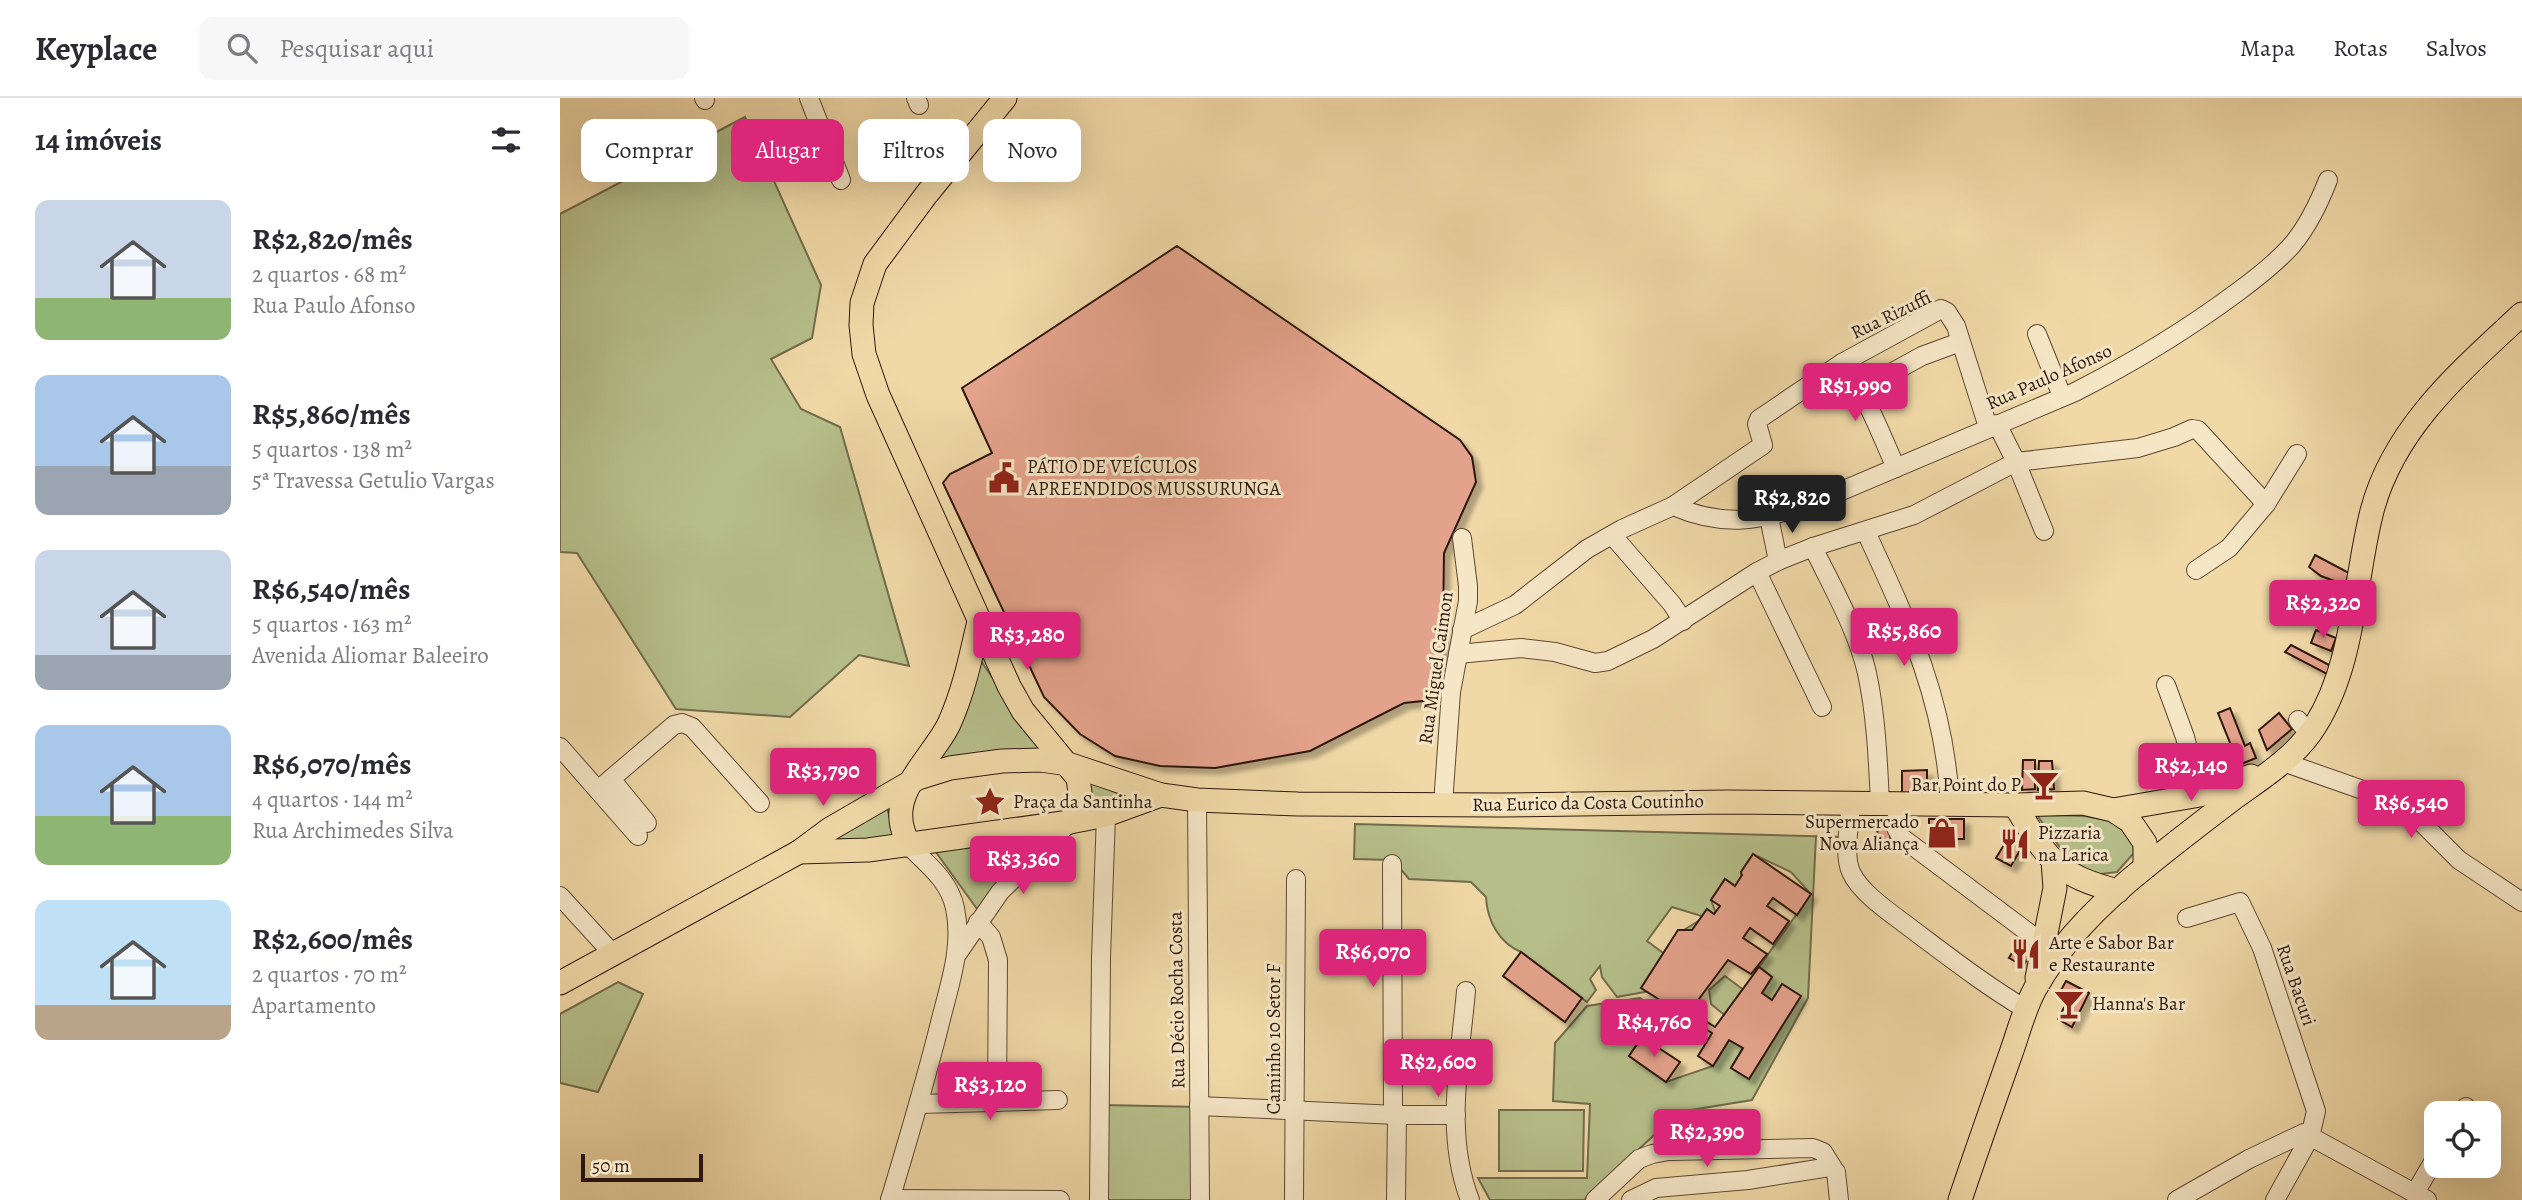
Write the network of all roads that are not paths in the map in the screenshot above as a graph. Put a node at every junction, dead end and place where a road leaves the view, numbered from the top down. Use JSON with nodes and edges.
{"nodes":[{"id":1,"x":809,"y":98,"type":"edge"},
{"id":2,"x":1004,"y":98,"type":"edge"},
{"id":3,"x":817,"y":119,"type":"edge"},
{"id":4,"x":2328,"y":180,"type":"dead end"},
{"id":5,"x":2522,"y":314,"type":"edge"},
{"id":6,"x":2037,"y":334,"type":"dead end"},
{"id":7,"x":1960,"y":342,"type":"junction"},
{"id":8,"x":1842,"y":362,"type":"junction"},
{"id":9,"x":1860,"y":390,"type":"junction"},
{"id":10,"x":2062,"y":396,"type":"junction"},
{"id":11,"x":1992,"y":425,"type":"junction"},
{"id":12,"x":2297,"y":454,"type":"dead end"},
{"id":13,"x":2016,"y":462,"type":"junction"},
{"id":14,"x":1896,"y":468,"type":"junction"},
{"id":15,"x":2266,"y":504,"type":"junction"},
{"id":16,"x":1673,"y":506,"type":"junction"},
{"id":17,"x":1769,"y":517,"type":"junction"},
{"id":18,"x":2044,"y":531,"type":"dead end"},
{"id":19,"x":1866,"y":532,"type":"junction"},
{"id":20,"x":1612,"y":535,"type":"junction"},
{"id":21,"x":1462,"y":538,"type":"dead end"},
{"id":22,"x":1813,"y":547,"type":"junction"},
{"id":23,"x":1778,"y":562,"type":"junction"},
{"id":24,"x":2196,"y":570,"type":"dead end"},
{"id":25,"x":1757,"y":572,"type":"junction"},
{"id":26,"x":979,"y":621,"type":"junction"},
{"id":27,"x":1683,"y":621,"type":"junction"},
{"id":28,"x":1462,"y":630,"type":"junction"},
{"id":29,"x":1458,"y":654,"type":"junction"},
{"id":30,"x":2166,"y":685,"type":"dead end"},
{"id":31,"x":1822,"y":707,"type":"dead end"},
{"id":32,"x":560,"y":747,"type":"edge"},
{"id":33,"x":2283,"y":762,"type":"junction"},
{"id":34,"x":1068,"y":764,"type":"junction"},
{"id":35,"x":605,"y":784,"type":"junction"},
{"id":36,"x":909,"y":785,"type":"junction"},
{"id":37,"x":1161,"y":795,"type":"junction"},
{"id":38,"x":2200,"y":795,"type":"junction"},
{"id":39,"x":1197,"y":800,"type":"junction"},
{"id":40,"x":760,"y":803,"type":"dead end"},
{"id":41,"x":1851,"y":803,"type":"junction"},
{"id":42,"x":1889,"y":803,"type":"junction"},
{"id":43,"x":1443,"y":804,"type":"junction"},
{"id":44,"x":1950,"y":804,"type":"junction"},
{"id":45,"x":2015,"y":805,"type":"junction"},
{"id":46,"x":2113,"y":810,"type":"junction"},
{"id":47,"x":1106,"y":815,"type":"junction"},
{"id":48,"x":1070,"y":822,"type":"junction"},
{"id":49,"x":643,"y":830,"type":"dead end"},
{"id":50,"x":908,"y":845,"type":"junction"},
{"id":51,"x":799,"y":852,"type":"junction"},
{"id":52,"x":2053,"y":861,"type":"junction"},
{"id":53,"x":1392,"y":864,"type":"dead end"},
{"id":54,"x":2145,"y":867,"type":"junction"},
{"id":55,"x":1296,"y":879,"type":"dead end"},
{"id":56,"x":2118,"y":891,"type":"junction"},
{"id":57,"x":560,"y":896,"type":"edge"},
{"id":58,"x":2522,"y":902,"type":"edge"},
{"id":59,"x":2187,"y":918,"type":"dead end"},
{"id":60,"x":978,"y":922,"type":"junction"},
{"id":61,"x":2045,"y":945,"type":"junction"},
{"id":62,"x":958,"y":953,"type":"junction"},
{"id":63,"x":613,"y":954,"type":"junction"},
{"id":64,"x":560,"y":983,"type":"edge"},
{"id":65,"x":1466,"y":991,"type":"dead end"},
{"id":66,"x":2030,"y":1000,"type":"junction"},
{"id":67,"x":1058,"y":1100,"type":"dead end"},
{"id":68,"x":997,"y":1102,"type":"junction"},
{"id":69,"x":920,"y":1104,"type":"junction"},
{"id":70,"x":1199,"y":1106,"type":"junction"},
{"id":71,"x":1295,"y":1109,"type":"junction"},
{"id":72,"x":1395,"y":1115,"type":"junction"},
{"id":73,"x":1455,"y":1115,"type":"junction"},
{"id":74,"x":2310,"y":1137,"type":"junction"},
{"id":75,"x":1833,"y":1168,"type":"junction"},
{"id":76,"x":2428,"y":1178,"type":"edge"},
{"id":77,"x":2421,"y":1196,"type":"edge"},
{"id":78,"x":1001,"y":1199,"type":"edge"},
{"id":79,"x":890,"y":1200,"type":"edge"},
{"id":80,"x":1060,"y":1200,"type":"edge"},
{"id":81,"x":1099,"y":1200,"type":"edge"},
{"id":82,"x":1200,"y":1200,"type":"edge"},
{"id":83,"x":1294,"y":1200,"type":"edge"},
{"id":84,"x":1396,"y":1200,"type":"edge"},
{"id":85,"x":1470,"y":1200,"type":"edge"},
{"id":86,"x":1595,"y":1200,"type":"edge"},
{"id":87,"x":1630,"y":1200,"type":"edge"},
{"id":88,"x":1839,"y":1200,"type":"edge"},
{"id":89,"x":1960,"y":1200,"type":"edge"},
{"id":90,"x":2176,"y":1200,"type":"edge"},
{"id":91,"x":2275,"y":1200,"type":"edge"}],
"edges":[{"from":1,"to":3,"type":"street"},
{"from":2,"to":26,"type":"main road"},
{"from":4,"to":10,"type":"street","name":"Rua Paulo Afonso"},
{"from":5,"to":33,"type":"main road"},
{"from":6,"to":10,"type":"street"},
{"from":7,"to":8,"type":"street","name":"Rua Rizuffi"},
{"from":7,"to":9,"type":"street"},
{"from":7,"to":11,"type":"street","name":"Rua Rizuffi"},
{"from":8,"to":9,"type":"street"},
{"from":8,"to":16,"type":"street","name":"Rua Rizuffi"},
{"from":9,"to":14,"type":"street"},
{"from":10,"to":11,"type":"street","name":"Rua Paulo Afonso"},
{"from":11,"to":13,"type":"street","name":"Rua Rizuffi"},
{"from":11,"to":14,"type":"street","name":"Rua Paulo Afonso"},
{"from":12,"to":15,"type":"street"},
{"from":13,"to":15,"type":"street"},
{"from":13,"to":18,"type":"street","name":"Rua Rizuffi"},
{"from":13,"to":19,"type":"street"},
{"from":14,"to":17,"type":"street","name":"Rua Paulo Afonso"},
{"from":15,"to":24,"type":"street"},
{"from":16,"to":17,"type":"street","name":"Rua Paulo Afonso"},
{"from":16,"to":20,"type":"street"},
{"from":17,"to":23,"type":"street"},
{"from":19,"to":22,"type":"street"},
{"from":19,"to":44,"type":"street"},
{"from":20,"to":27,"type":"street"},
{"from":20,"to":28,"type":"street"},
{"from":21,"to":28,"type":"street","name":"Rua Miguel Caimon"},
{"from":22,"to":23,"type":"street"},
{"from":22,"to":42,"type":"street"},
{"from":23,"to":25,"type":"street"},
{"from":25,"to":27,"type":"street"},
{"from":25,"to":31,"type":"street"},
{"from":26,"to":34,"type":"main road"},
{"from":26,"to":36,"type":"main road"},
{"from":27,"to":29,"type":"street"},
{"from":28,"to":29,"type":"street","name":"Rua Miguel Caimon"},
{"from":29,"to":43,"type":"street","name":"Rua Miguel Caimon"},
{"from":30,"to":38,"type":"street"},
{"from":32,"to":35,"type":"street"},
{"from":33,"to":38,"type":"main road"},
{"from":33,"to":54,"type":"main road"},
{"from":33,"to":58,"type":"street"},
{"from":34,"to":36,"type":"main road","name":"Rua Eurico da Costa Coutinho"},
{"from":34,"to":37,"type":"main road","name":"Rua Eurico da Costa Coutinho"},
{"from":34,"to":48,"type":"main road"},
{"from":35,"to":40,"type":"street"},
{"from":35,"to":49,"type":"street"},
{"from":36,"to":50,"type":"main road"},
{"from":36,"to":51,"type":"main road","name":"Rua Eurico da Costa Coutinho"},
{"from":37,"to":39,"type":"main road","name":"Rua Eurico da Costa Coutinho"},
{"from":37,"to":47,"type":"main road","name":"Rua Eurico da Costa Coutinho"},
{"from":38,"to":46,"type":"main road"},
{"from":39,"to":43,"type":"main road","name":"Rua Eurico da Costa Coutinho"},
{"from":39,"to":70,"type":"street","name":"Rua Décio Rocha Costa"},
{"from":41,"to":42,"type":"main road","name":"Rua Eurico da Costa Coutinho"},
{"from":41,"to":43,"type":"main road","name":"Rua Eurico da Costa Coutinho"},
{"from":41,"to":66,"type":"street"},
{"from":42,"to":44,"type":"main road","name":"Rua Eurico da Costa Coutinho"},
{"from":42,"to":61,"type":"street"},
{"from":44,"to":45,"type":"main road","name":"Rua Eurico da Costa Coutinho"},
{"from":45,"to":46,"type":"main road","name":"Rua Eurico da Costa Coutinho"},
{"from":45,"to":52,"type":"main road"},
{"from":46,"to":54,"type":"main road","name":"Rua Eurico da Costa Coutinho"},
{"from":47,"to":48,"type":"main road","name":"Rua Eurico da Costa Coutinho"},
{"from":47,"to":81,"type":"street"},
{"from":48,"to":50,"type":"main road","name":"Rua Eurico da Costa Coutinho"},
{"from":48,"to":60,"type":"street"},
{"from":50,"to":51,"type":"main road","name":"Rua Eurico da Costa Coutinho"},
{"from":50,"to":62,"type":"street"},
{"from":51,"to":63,"type":"main road","name":"Rua Eurico da Costa Coutinho"},
{"from":52,"to":56,"type":"main road"},
{"from":52,"to":61,"type":"main road"},
{"from":53,"to":72,"type":"street"},
{"from":54,"to":56,"type":"main road"},
{"from":55,"to":71,"type":"street","name":"Caminho 10 Setor F"},
{"from":56,"to":66,"type":"main road"},
{"from":57,"to":63,"type":"street"},
{"from":59,"to":74,"type":"street","name":"Rua Bacuri"},
{"from":60,"to":62,"type":"street"},
{"from":60,"to":68,"type":"street"},
{"from":61,"to":66,"type":"main road"},
{"from":62,"to":69,"type":"street"},
{"from":63,"to":64,"type":"main road","name":"Rua Eurico da Costa Coutinho"},
{"from":65,"to":73,"type":"street"},
{"from":66,"to":89,"type":"main road"},
{"from":67,"to":68,"type":"street"},
{"from":68,"to":69,"type":"street"},
{"from":69,"to":79,"type":"street"},
{"from":70,"to":71,"type":"street"},
{"from":70,"to":82,"type":"street","name":"Rua Décio Rocha Costa"},
{"from":71,"to":72,"type":"street"},
{"from":71,"to":83,"type":"street","name":"Caminho 10 Setor F"},
{"from":72,"to":73,"type":"street"},
{"from":72,"to":84,"type":"street"},
{"from":73,"to":85,"type":"street"},
{"from":74,"to":77,"type":"street"},
{"from":74,"to":90,"type":"street"},
{"from":74,"to":91,"type":"street"},
{"from":75,"to":86,"type":"street"},
{"from":75,"to":87,"type":"street"},
{"from":75,"to":88,"type":"street"},
{"from":76,"to":77,"type":"street"},
{"from":78,"to":79,"type":"street"},
{"from":78,"to":80,"type":"street"}]}
